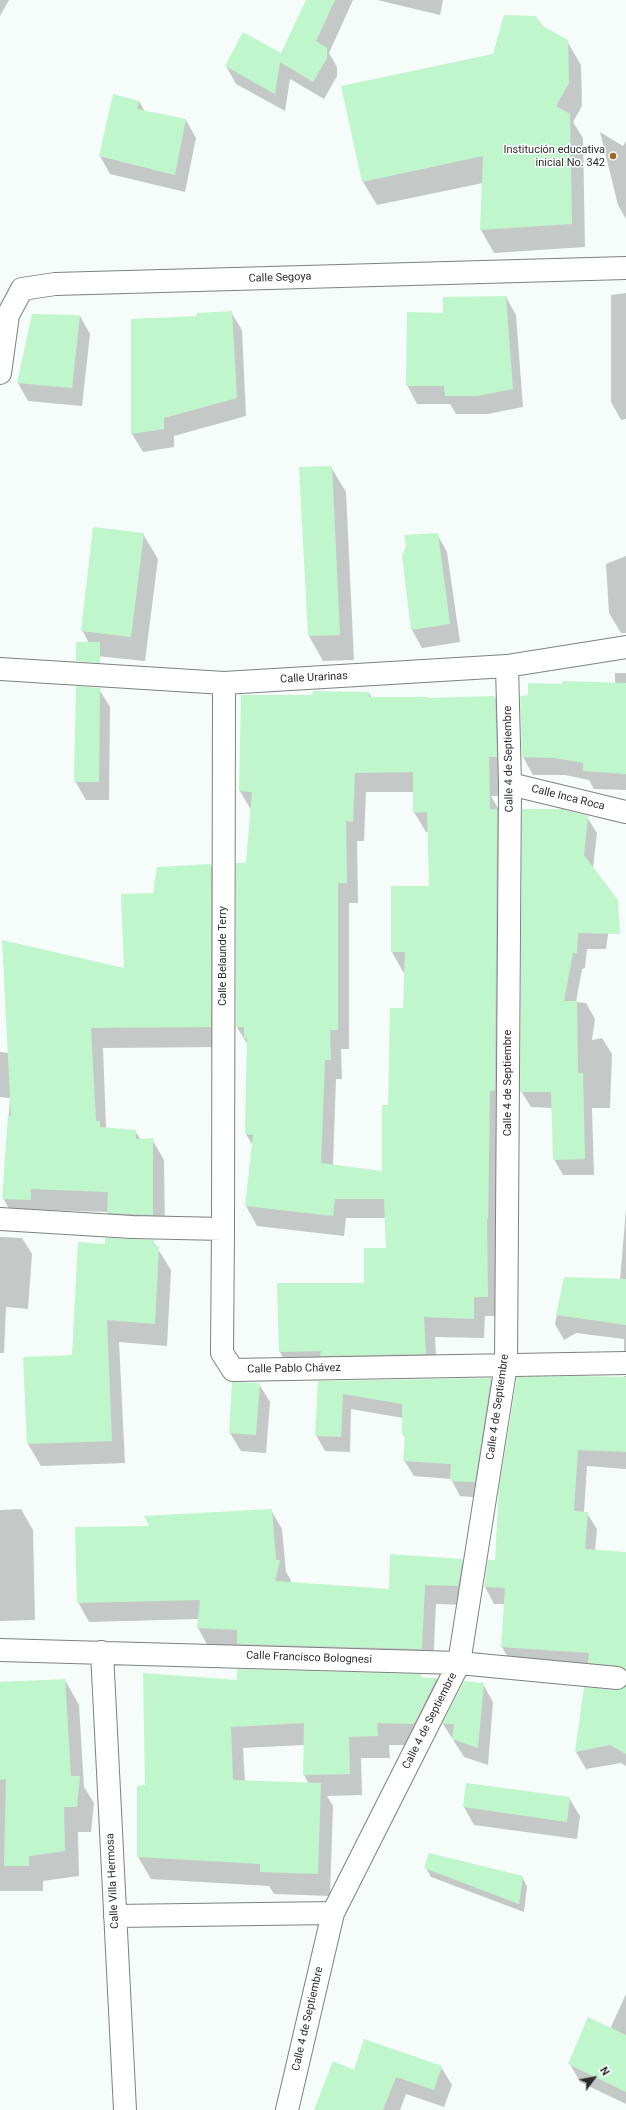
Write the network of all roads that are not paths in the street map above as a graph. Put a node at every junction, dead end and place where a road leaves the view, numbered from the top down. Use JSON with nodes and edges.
{"nodes":[{"id":1,"x":626,"y":268,"type":"edge"},
{"id":2,"x":0,"y":373,"type":"edge"},
{"id":3,"x":626,"y":647,"type":"edge"},
{"id":4,"x":507,"y":666,"type":"junction"},
{"id":5,"x":0,"y":670,"type":"edge"},
{"id":6,"x":224,"y":683,"type":"junction"},
{"id":7,"x":510,"y":784,"type":"junction"},
{"id":8,"x":626,"y":812,"type":"edge"},
{"id":9,"x":0,"y":1219,"type":"edge"},
{"id":10,"x":223,"y":1229,"type":"junction"},
{"id":11,"x":626,"y":1363,"type":"edge"},
{"id":12,"x":506,"y":1365,"type":"junction"},
{"id":13,"x":0,"y":1650,"type":"edge"},
{"id":14,"x":102,"y":1652,"type":"junction"},
{"id":15,"x":459,"y":1663,"type":"junction"},
{"id":16,"x":617,"y":1678,"type":"dead end"},
{"id":17,"x":333,"y":1913,"type":"junction"},
{"id":18,"x":115,"y":1916,"type":"junction"},
{"id":19,"x":125,"y":2110,"type":"edge"},
{"id":20,"x":287,"y":2110,"type":"edge"}],
"edges":[{"from":1,"to":2,"type":"street","name":"Calle Segoya"},
{"from":3,"to":4,"type":"street","name":"Calle Urarinas"},
{"from":4,"to":6,"type":"street","name":"Calle Urarinas"},
{"from":4,"to":7,"type":"street","name":"Calle 4 de Septiembre"},
{"from":5,"to":6,"type":"street","name":"Calle Urarinas"},
{"from":6,"to":10,"type":"street","name":"Calle Belaunde Terry"},
{"from":7,"to":8,"type":"street","name":"Calle Inca Roca"},
{"from":7,"to":12,"type":"street","name":"Calle 4 de Septiembre"},
{"from":9,"to":10,"type":"street"},
{"from":10,"to":12,"type":"street","name":"Calle Pablo Chávez"},
{"from":11,"to":12,"type":"street","name":"Calle Pablo Chávez"},
{"from":12,"to":15,"type":"street","name":"Calle 4 de Septiembre"},
{"from":13,"to":14,"type":"street","name":"Calle Francisco Bolognesi"},
{"from":14,"to":15,"type":"street","name":"Calle Francisco Bolognesi"},
{"from":14,"to":18,"type":"street","name":"Calle Villa Hermosa"},
{"from":15,"to":16,"type":"street","name":"Calle Francisco Bolognesi"},
{"from":15,"to":17,"type":"street","name":"Calle 4 de Septiembre"},
{"from":17,"to":18,"type":"street"},
{"from":17,"to":20,"type":"street","name":"Calle 4 de Septiembre"},
{"from":18,"to":19,"type":"street","name":"Calle Villa Hermosa"}]}
